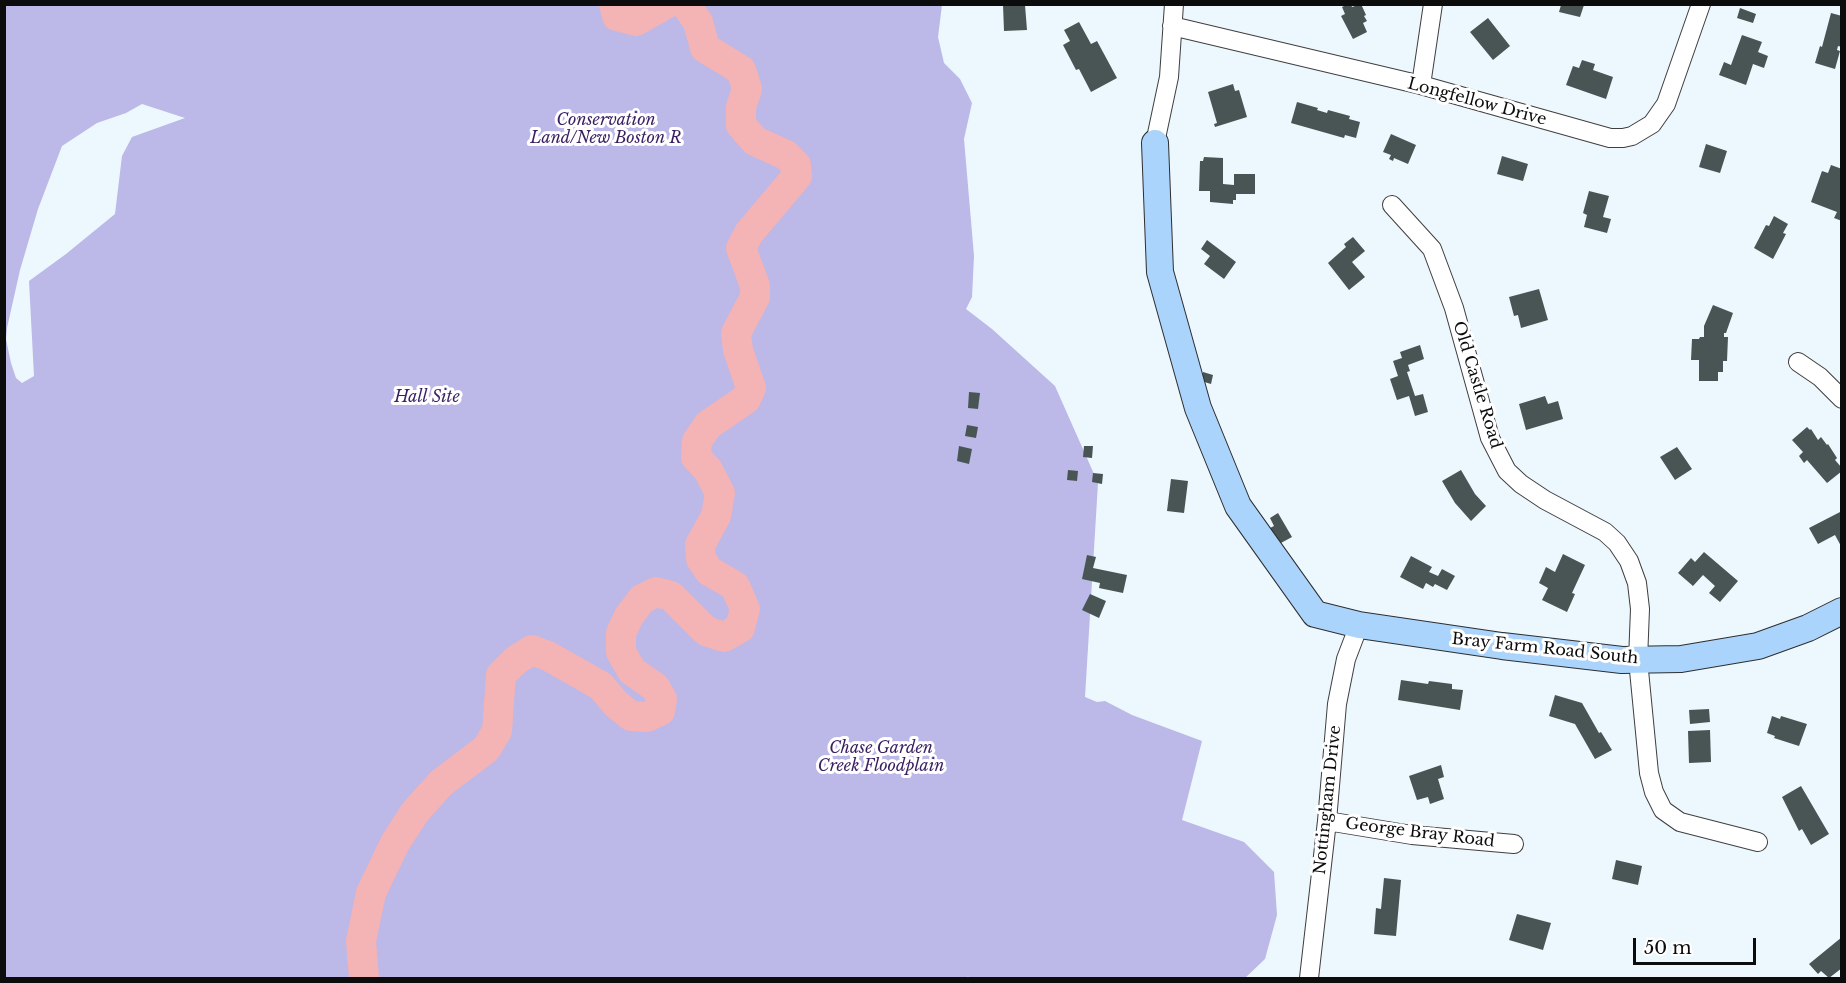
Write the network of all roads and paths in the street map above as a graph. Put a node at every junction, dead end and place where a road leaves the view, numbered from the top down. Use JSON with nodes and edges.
{"nodes":[{"id":1,"x":1174,"y":4,"type":"edge"},
{"id":2,"x":1433,"y":4,"type":"edge"},
{"id":3,"x":1701,"y":4,"type":"edge"},
{"id":4,"x":1172,"y":26,"type":"junction"},
{"id":5,"x":1421,"y":85,"type":"junction"},
{"id":6,"x":1155,"y":143,"type":"joint"},
{"id":7,"x":1392,"y":204,"type":"dead end"},
{"id":8,"x":1798,"y":362,"type":"dead end"},
{"id":9,"x":1842,"y":399,"type":"edge"},
{"id":10,"x":1842,"y":611,"type":"edge"},
{"id":11,"x":1359,"y":625,"type":"junction"},
{"id":12,"x":1638,"y":660,"type":"junction"},
{"id":13,"x":1326,"y":821,"type":"junction"},
{"id":14,"x":1758,"y":842,"type":"dead end"},
{"id":15,"x":1514,"y":844,"type":"dead end"},
{"id":16,"x":1309,"y":978,"type":"edge"}],
"edges":[{"from":1,"to":4,"type":"street"},
{"from":2,"to":5,"type":"street"},
{"from":3,"to":5,"type":"street","name":"Longfellow Drive"},
{"from":4,"to":5,"type":"street","name":"Longfellow Drive"},
{"from":4,"to":6,"type":"street"},
{"from":6,"to":11,"type":"street","name":"Bray Farm Road South"},
{"from":7,"to":12,"type":"street","name":"Old Castle Road"},
{"from":8,"to":9,"type":"street"},
{"from":10,"to":12,"type":"street","name":"Bray Farm Road South"},
{"from":11,"to":12,"type":"street","name":"Bray Farm Road South"},
{"from":11,"to":13,"type":"street","name":"Nottingham Drive"},
{"from":12,"to":14,"type":"street","name":"Old Castle Road"},
{"from":13,"to":15,"type":"street","name":"George Bray Road"},
{"from":13,"to":16,"type":"street","name":"Nottingham Drive"}]}
